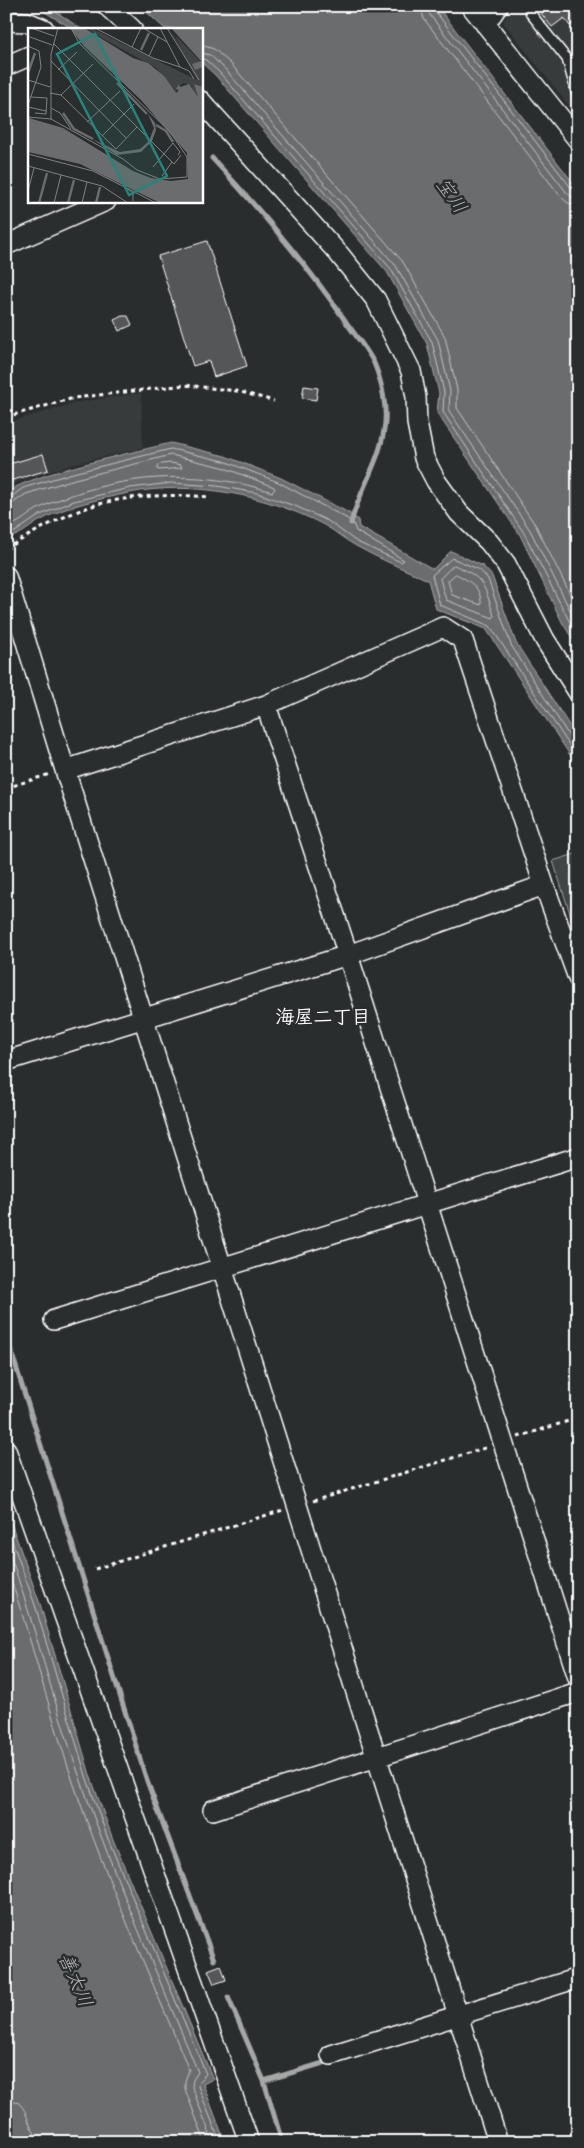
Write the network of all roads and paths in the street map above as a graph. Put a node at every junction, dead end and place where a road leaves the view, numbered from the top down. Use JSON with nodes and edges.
{"nodes":[{"id":1,"x":107,"y":6,"type":"edge"},
{"id":2,"x":471,"y":6,"type":"edge"},
{"id":3,"x":498,"y":6,"type":"edge"},
{"id":4,"x":528,"y":6,"type":"edge"},
{"id":5,"x":6,"y":21,"type":"edge"},
{"id":6,"x":485,"y":24,"type":"junction"},
{"id":7,"x":42,"y":28,"type":"edge"},
{"id":8,"x":131,"y":28,"type":"edge"},
{"id":9,"x":28,"y":56,"type":"edge"},
{"id":10,"x":6,"y":66,"type":"edge"},
{"id":11,"x":578,"y":99,"type":"edge"},
{"id":12,"x":202,"y":102,"type":"edge"},
{"id":13,"x":578,"y":140,"type":"edge"},
{"id":14,"x":104,"y":202,"type":"edge"},
{"id":15,"x":6,"y":245,"type":"edge"},
{"id":16,"x":274,"y":401,"type":"dead end"},
{"id":17,"x":6,"y":418,"type":"edge"},
{"id":18,"x":210,"y":497,"type":"dead end"},
{"id":19,"x":6,"y":549,"type":"edge"},
{"id":20,"x":6,"y":576,"type":"edge"},
{"id":21,"x":578,"y":692,"type":"edge"},
{"id":22,"x":266,"y":705,"type":"junction"},
{"id":23,"x":65,"y":770,"type":"junction"},
{"id":24,"x":6,"y":788,"type":"edge"},
{"id":25,"x":544,"y":885,"type":"junction"},
{"id":26,"x":348,"y":955,"type":"junction"},
{"id":27,"x":578,"y":978,"type":"edge"},
{"id":28,"x":144,"y":1018,"type":"junction"},
{"id":29,"x":6,"y":1061,"type":"edge"},
{"id":30,"x":578,"y":1157,"type":"edge"},
{"id":31,"x":427,"y":1204,"type":"junction"},
{"id":32,"x":222,"y":1268,"type":"junction"},
{"id":33,"x":54,"y":1320,"type":"dead end"},
{"id":34,"x":578,"y":1418,"type":"edge"},
{"id":35,"x":502,"y":1442,"type":"junction"},
{"id":36,"x":6,"y":1450,"type":"edge"},
{"id":37,"x":297,"y":1505,"type":"junction"},
{"id":38,"x":95,"y":1569,"type":"dead end"},
{"id":39,"x":578,"y":1678,"type":"edge"},
{"id":40,"x":578,"y":1692,"type":"edge"},
{"id":41,"x":377,"y":1756,"type":"junction"},
{"id":42,"x":213,"y":1810,"type":"dead end"},
{"id":43,"x":578,"y":1978,"type":"edge"},
{"id":44,"x":457,"y":2016,"type":"junction"},
{"id":45,"x":331,"y":2055,"type":"dead end"},
{"id":46,"x":249,"y":2142,"type":"edge"},
{"id":47,"x":498,"y":2142,"type":"edge"}],
"edges":[{"from":1,"to":8,"type":"street"},
{"from":2,"to":6,"type":"street"},
{"from":3,"to":6,"type":"street"},
{"from":4,"to":11,"type":"lane"},
{"from":5,"to":7,"type":"street"},
{"from":6,"to":13,"type":"street"},
{"from":9,"to":10,"type":"street"},
{"from":12,"to":21,"type":"street"},
{"from":14,"to":15,"type":"street"},
{"from":16,"to":17,"type":"path"},
{"from":18,"to":19,"type":"path"},
{"from":20,"to":23,"type":"street"},
{"from":22,"to":23,"type":"street"},
{"from":22,"to":25,"type":"street"},
{"from":22,"to":26,"type":"street"},
{"from":23,"to":24,"type":"path"},
{"from":23,"to":28,"type":"street"},
{"from":25,"to":26,"type":"street"},
{"from":25,"to":27,"type":"street"},
{"from":26,"to":28,"type":"street"},
{"from":26,"to":31,"type":"street"},
{"from":28,"to":29,"type":"street"},
{"from":28,"to":32,"type":"street"},
{"from":30,"to":31,"type":"street"},
{"from":31,"to":32,"type":"street"},
{"from":31,"to":35,"type":"street"},
{"from":32,"to":33,"type":"street"},
{"from":32,"to":37,"type":"street"},
{"from":34,"to":35,"type":"path"},
{"from":35,"to":37,"type":"path"},
{"from":35,"to":39,"type":"street"},
{"from":36,"to":46,"type":"street"},
{"from":37,"to":38,"type":"path"},
{"from":37,"to":41,"type":"street"},
{"from":40,"to":41,"type":"street"},
{"from":41,"to":42,"type":"street"},
{"from":41,"to":44,"type":"street"},
{"from":43,"to":44,"type":"street"},
{"from":44,"to":45,"type":"street"},
{"from":44,"to":47,"type":"street"}]}
